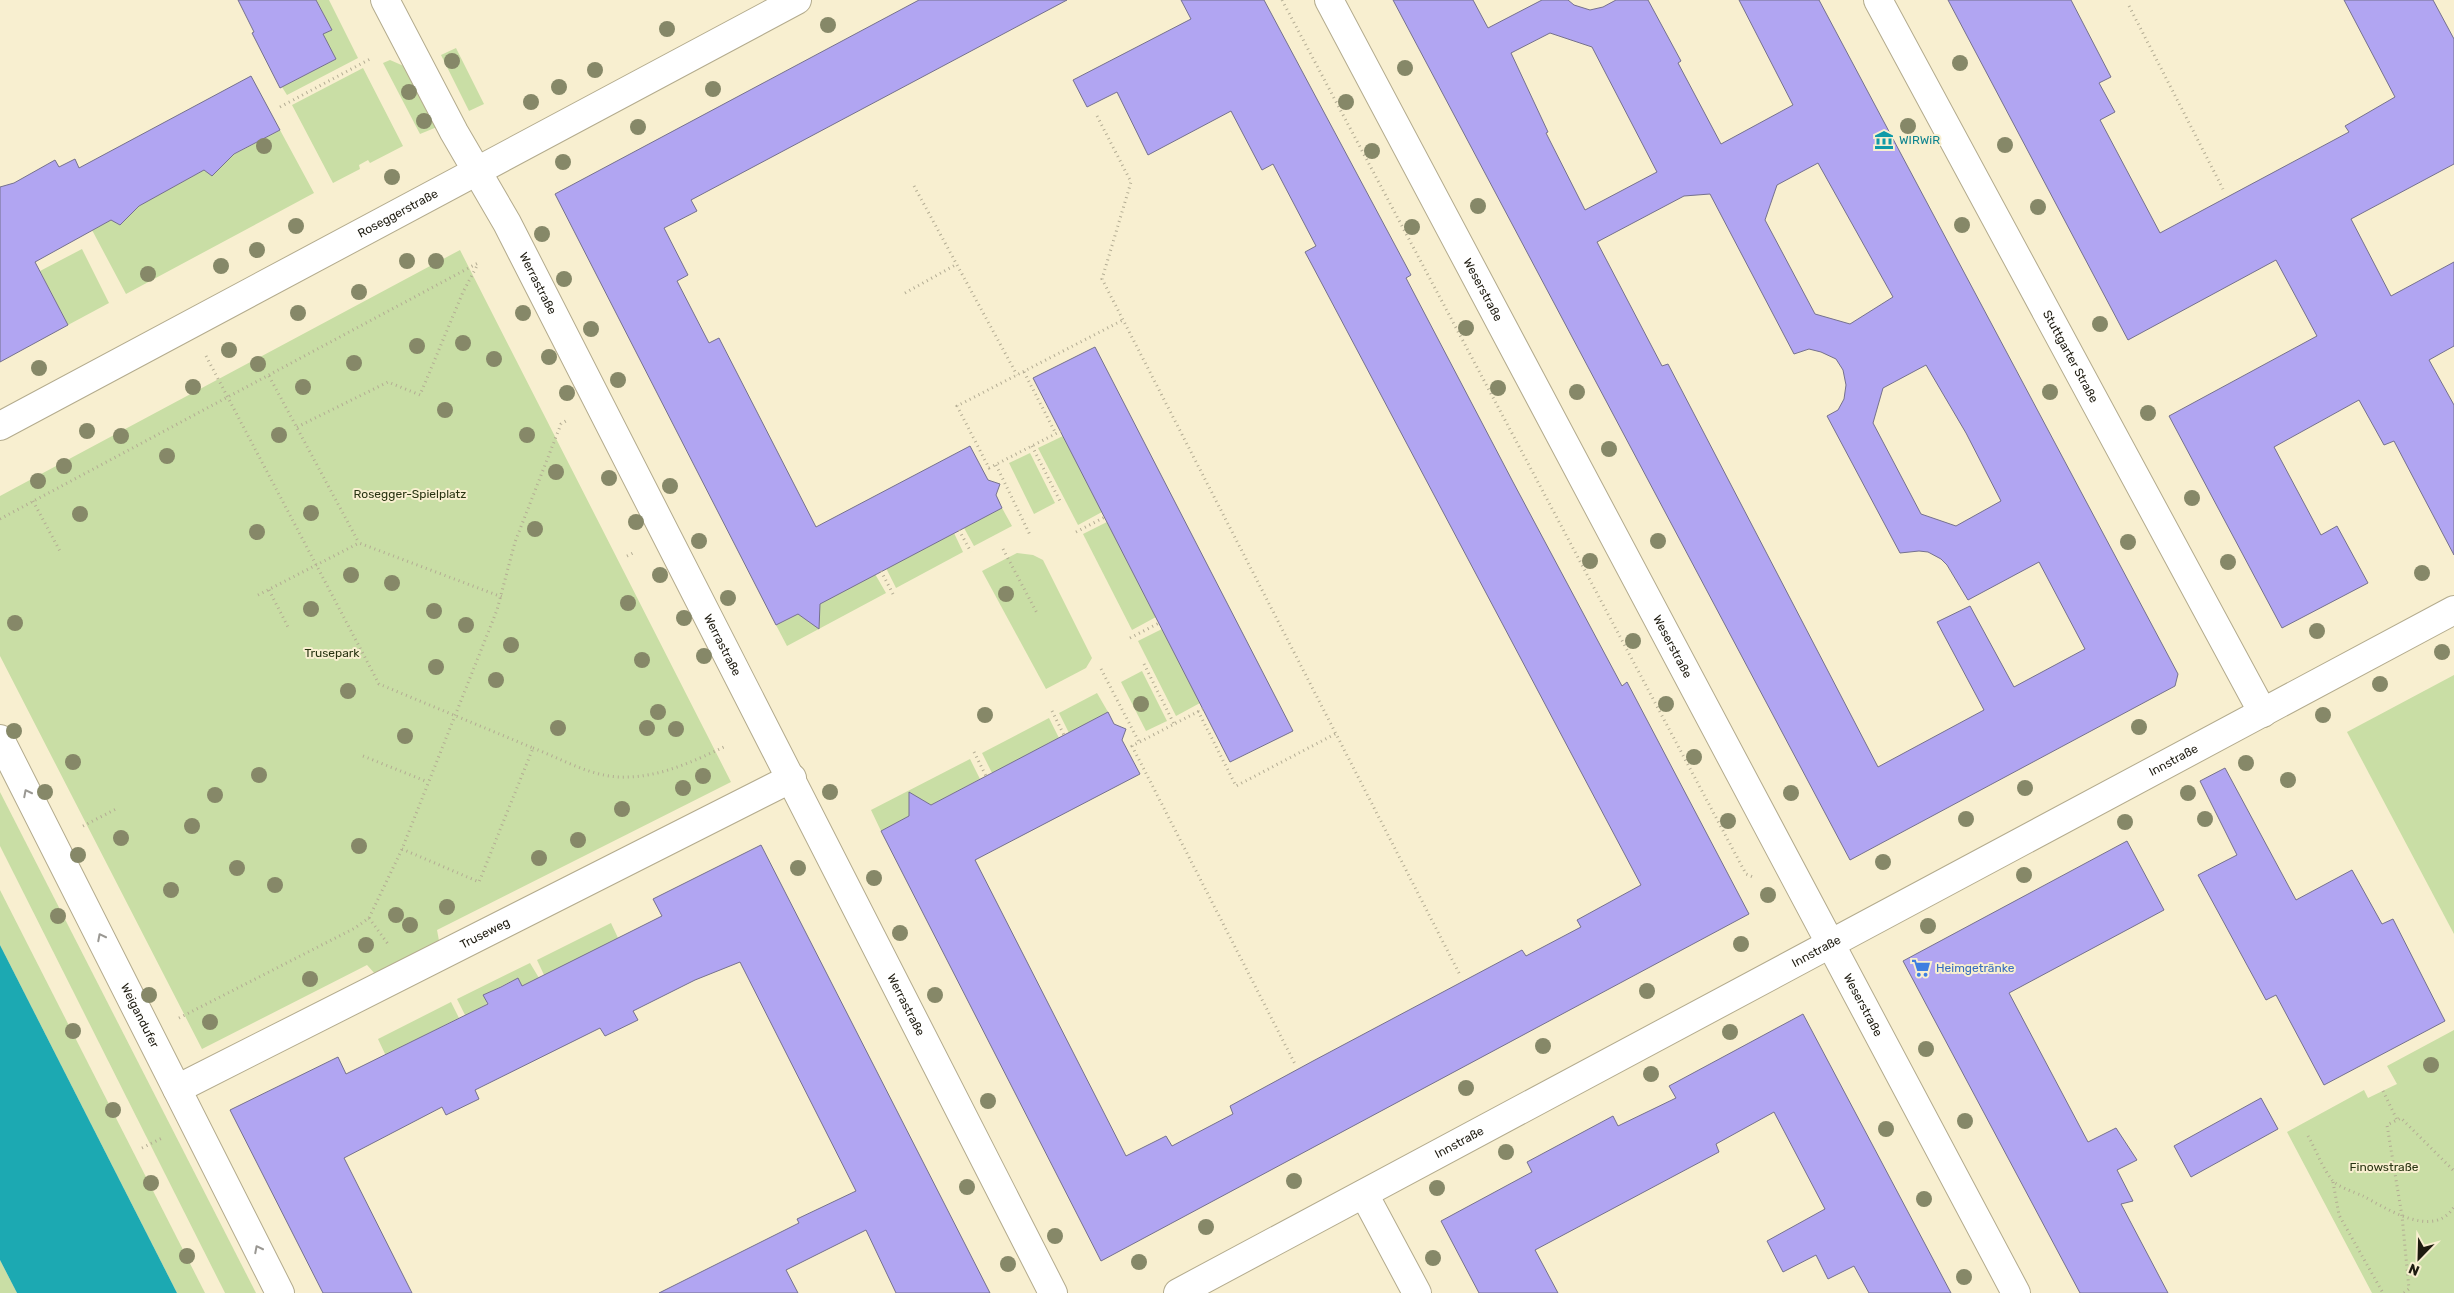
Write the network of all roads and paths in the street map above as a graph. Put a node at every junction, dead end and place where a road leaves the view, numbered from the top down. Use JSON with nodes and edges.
{"nodes":[{"id":1,"x":385,"y":0,"type":"edge"},
{"id":2,"x":797,"y":0,"type":"edge"},
{"id":3,"x":1282,"y":0,"type":"edge"},
{"id":4,"x":1329,"y":0,"type":"edge"},
{"id":5,"x":1878,"y":0,"type":"edge"},
{"id":6,"x":2129,"y":6,"type":"dead end"},
{"id":7,"x":372,"y":58,"type":"dead end"},
{"id":8,"x":280,"y":107,"type":"dead end"},
{"id":9,"x":1097,"y":116,"type":"dead end"},
{"id":10,"x":477,"y":171,"type":"junction"},
{"id":11,"x":914,"y":186,"type":"dead end"},
{"id":12,"x":2223,"y":189,"type":"dead end"},
{"id":13,"x":958,"y":264,"type":"junction"},
{"id":14,"x":905,"y":293,"type":"dead end"},
{"id":15,"x":1123,"y":320,"type":"junction"},
{"id":16,"x":190,"y":325,"type":"junction"},
{"id":17,"x":1024,"y":372,"type":"junction"},
{"id":18,"x":1017,"y":375,"type":"junction"},
{"id":19,"x":269,"y":376,"type":"junction"},
{"id":20,"x":229,"y":396,"type":"junction"},
{"id":21,"x":561,"y":424,"type":"dead end"},
{"id":22,"x":0,"y":426,"type":"edge"},
{"id":23,"x":297,"y":427,"type":"junction"},
{"id":24,"x":1060,"y":431,"type":"dead end"},
{"id":25,"x":1056,"y":434,"type":"junction"},
{"id":26,"x":1032,"y":446,"type":"junction"},
{"id":27,"x":996,"y":465,"type":"junction"},
{"id":28,"x":33,"y":501,"type":"junction"},
{"id":29,"x":1061,"y":504,"type":"dead end"},
{"id":30,"x":1105,"y":517,"type":"dead end"},
{"id":31,"x":0,"y":519,"type":"edge"},
{"id":32,"x":959,"y":530,"type":"dead end"},
{"id":33,"x":1076,"y":532,"type":"dead end"},
{"id":34,"x":1030,"y":534,"type":"dead end"},
{"id":35,"x":359,"y":543,"type":"junction"},
{"id":36,"x":1003,"y":549,"type":"dead end"},
{"id":37,"x":971,"y":552,"type":"dead end"},
{"id":38,"x":61,"y":553,"type":"dead end"},
{"id":39,"x":317,"y":564,"type":"junction"},
{"id":40,"x":882,"y":571,"type":"dead end"},
{"id":41,"x":268,"y":590,"type":"junction"},
{"id":42,"x":893,"y":594,"type":"dead end"},
{"id":43,"x":258,"y":595,"type":"dead end"},
{"id":44,"x":502,"y":597,"type":"junction"},
{"id":45,"x":2454,"y":610,"type":"edge"},
{"id":46,"x":1038,"y":615,"type":"dead end"},
{"id":47,"x":1159,"y":623,"type":"dead end"},
{"id":48,"x":289,"y":629,"type":"dead end"},
{"id":49,"x":1130,"y":638,"type":"dead end"},
{"id":50,"x":1144,"y":664,"type":"dead end"},
{"id":51,"x":1101,"y":669,"type":"dead end"},
{"id":52,"x":1203,"y":709,"type":"dead end"},
{"id":53,"x":1052,"y":711,"type":"dead end"},
{"id":54,"x":1198,"y":712,"type":"junction"},
{"id":55,"x":2263,"y":712,"type":"junction"},
{"id":56,"x":455,"y":715,"type":"junction"},
{"id":57,"x":1174,"y":724,"type":"junction"},
{"id":58,"x":1337,"y":733,"type":"junction"},
{"id":59,"x":1064,"y":735,"type":"dead end"},
{"id":60,"x":0,"y":739,"type":"edge"},
{"id":61,"x":1139,"y":742,"type":"junction"},
{"id":62,"x":726,"y":746,"type":"dead end"},
{"id":63,"x":533,"y":748,"type":"junction"},
{"id":64,"x":974,"y":752,"type":"dead end"},
{"id":65,"x":363,"y":756,"type":"dead end"},
{"id":66,"x":986,"y":776,"type":"dead end"},
{"id":67,"x":792,"y":778,"type":"junction"},
{"id":68,"x":428,"y":782,"type":"junction"},
{"id":69,"x":118,"y":808,"type":"dead end"},
{"id":70,"x":78,"y":829,"type":"dead end"},
{"id":71,"x":402,"y":849,"type":"junction"},
{"id":72,"x":1760,"y":880,"type":"dead end"},
{"id":73,"x":1830,"y":944,"type":"junction"},
{"id":74,"x":1460,"y":975,"type":"dead end"},
{"id":75,"x":149,"y":1033,"type":"junction"},
{"id":76,"x":1295,"y":1064,"type":"dead end"},
{"id":77,"x":177,"y":1088,"type":"junction"},
{"id":78,"x":2382,"y":1091,"type":"dead end"},
{"id":79,"x":2397,"y":1120,"type":"junction"},
{"id":80,"x":166,"y":1136,"type":"dead end"},
{"id":81,"x":2308,"y":1136,"type":"dead end"},
{"id":82,"x":142,"y":1148,"type":"dead end"},
{"id":83,"x":2454,"y":1172,"type":"edge"},
{"id":84,"x":2333,"y":1182,"type":"junction"},
{"id":85,"x":1364,"y":1194,"type":"junction"},
{"id":86,"x":2454,"y":1207,"type":"edge"},
{"id":87,"x":2402,"y":1216,"type":"junction"},
{"id":88,"x":280,"y":1293,"type":"edge"},
{"id":89,"x":1053,"y":1293,"type":"edge"},
{"id":90,"x":1178,"y":1293,"type":"edge"},
{"id":91,"x":1417,"y":1293,"type":"edge"},
{"id":92,"x":2016,"y":1293,"type":"edge"},
{"id":93,"x":2382,"y":1293,"type":"edge"},
{"id":94,"x":2404,"y":1293,"type":"edge"}],
"edges":[{"from":1,"to":10,"type":"street","name":"Werrastraße"},
{"from":2,"to":10,"type":"street","name":"Roseggerstraße"},
{"from":3,"to":72,"type":"path"},
{"from":4,"to":73,"type":"street","name":"Weserstraße"},
{"from":5,"to":55,"type":"street","name":"Stuttgarter Straße"},
{"from":6,"to":12,"type":"path"},
{"from":7,"to":8,"type":"path"},
{"from":9,"to":15,"type":"path"},
{"from":10,"to":16,"type":"street","name":"Roseggerstraße"},
{"from":10,"to":67,"type":"street","name":"Werrastraße"},
{"from":11,"to":13,"type":"path"},
{"from":13,"to":14,"type":"path"},
{"from":13,"to":18,"type":"path"},
{"from":15,"to":17,"type":"path"},
{"from":15,"to":58,"type":"path"},
{"from":16,"to":20,"type":"path"},
{"from":16,"to":22,"type":"street","name":"Roseggerstraße"},
{"from":17,"to":18,"type":"path"},
{"from":17,"to":25,"type":"path"},
{"from":18,"to":27,"type":"path"},
{"from":19,"to":20,"type":"path"},
{"from":19,"to":23,"type":"path"},
{"from":19,"to":23,"type":"path"},
{"from":20,"to":28,"type":"path"},
{"from":20,"to":39,"type":"path"},
{"from":21,"to":44,"type":"path"},
{"from":23,"to":35,"type":"path"},
{"from":24,"to":25,"type":"path"},
{"from":25,"to":26,"type":"path"},
{"from":26,"to":27,"type":"path"},
{"from":26,"to":29,"type":"path"},
{"from":27,"to":34,"type":"path"},
{"from":28,"to":31,"type":"path"},
{"from":28,"to":38,"type":"path"},
{"from":30,"to":33,"type":"path"},
{"from":32,"to":37,"type":"path"},
{"from":35,"to":39,"type":"path"},
{"from":35,"to":44,"type":"path"},
{"from":36,"to":46,"type":"path"},
{"from":39,"to":41,"type":"path"},
{"from":39,"to":56,"type":"path"},
{"from":40,"to":42,"type":"path"},
{"from":41,"to":43,"type":"path"},
{"from":41,"to":48,"type":"path"},
{"from":44,"to":56,"type":"path"},
{"from":45,"to":55,"type":"street","name":"Innstraße"},
{"from":47,"to":49,"type":"path"},
{"from":50,"to":57,"type":"path"},
{"from":51,"to":61,"type":"path"},
{"from":52,"to":54,"type":"path"},
{"from":53,"to":59,"type":"path"},
{"from":54,"to":57,"type":"path"},
{"from":54,"to":58,"type":"path"},
{"from":55,"to":73,"type":"street","name":"Innstraße"},
{"from":56,"to":63,"type":"path"},
{"from":56,"to":68,"type":"path"},
{"from":57,"to":61,"type":"path"},
{"from":58,"to":74,"type":"path"},
{"from":75,"to":60,"type":"street","name":"Weigandufer","one_way":true},
{"from":61,"to":76,"type":"path"},
{"from":62,"to":63,"type":"path"},
{"from":63,"to":71,"type":"path"},
{"from":64,"to":66,"type":"path"},
{"from":65,"to":68,"type":"path"},
{"from":67,"to":77,"type":"street","name":"Truseweg"},
{"from":67,"to":89,"type":"street","name":"Werrastraße"},
{"from":68,"to":71,"type":"path"},
{"from":69,"to":70,"type":"path"},
{"from":71,"to":75,"type":"path"},
{"from":73,"to":85,"type":"street","name":"Innstraße"},
{"from":73,"to":92,"type":"street","name":"Weserstraße"},
{"from":75,"to":77,"type":"street","name":"Weigandufer"},
{"from":88,"to":77,"type":"street","name":"Weigandufer","one_way":true},
{"from":78,"to":79,"type":"path"},
{"from":79,"to":83,"type":"path"},
{"from":79,"to":87,"type":"path"},
{"from":80,"to":82,"type":"path"},
{"from":81,"to":84,"type":"path"},
{"from":84,"to":87,"type":"path"},
{"from":84,"to":93,"type":"path"},
{"from":85,"to":90,"type":"street","name":"Innstraße"},
{"from":85,"to":91,"type":"street"},
{"from":86,"to":87,"type":"path"},
{"from":87,"to":94,"type":"path"}]}
